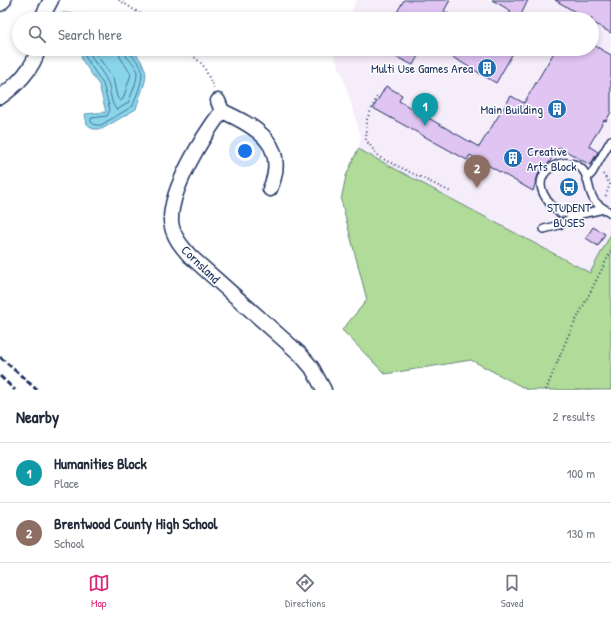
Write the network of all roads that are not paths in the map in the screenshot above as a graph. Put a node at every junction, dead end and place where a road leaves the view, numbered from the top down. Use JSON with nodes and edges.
{"nodes":[{"id":1,"x":4,"y":0,"type":"edge"},
{"id":2,"x":51,"y":0,"type":"edge"},
{"id":3,"x":0,"y":4,"type":"edge"},
{"id":4,"x":45,"y":12,"type":"edge"},
{"id":5,"x":36,"y":56,"type":"edge"},
{"id":6,"x":0,"y":97,"type":"edge"},
{"id":7,"x":611,"y":140,"type":"edge"},
{"id":8,"x":588,"y":177,"type":"junction"},
{"id":9,"x":270,"y":189,"type":"dead end"},
{"id":10,"x":604,"y":209,"type":"junction"},
{"id":11,"x":611,"y":213,"type":"edge"},
{"id":12,"x":581,"y":214,"type":"junction"},
{"id":13,"x":544,"y":229,"type":"dead end"},
{"id":14,"x":324,"y":390,"type":"edge"}],
"edges":[{"from":1,"to":3,"type":"street"},
{"from":2,"to":4,"type":"street"},
{"from":5,"to":6,"type":"street"},
{"from":7,"to":8,"type":"lane"},
{"from":8,"to":10,"type":"lane"},
{"from":8,"to":12,"type":"lane"},
{"from":9,"to":14,"type":"street","name":"Cornsland"},
{"from":10,"to":11,"type":"lane"},
{"from":10,"to":12,"type":"lane"},
{"from":12,"to":13,"type":"lane"}]}
